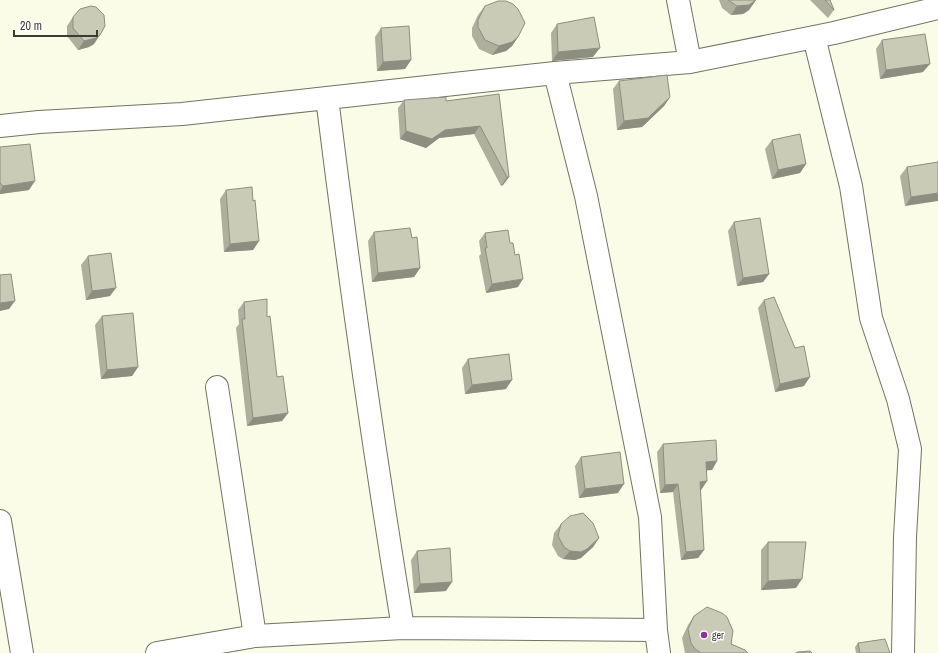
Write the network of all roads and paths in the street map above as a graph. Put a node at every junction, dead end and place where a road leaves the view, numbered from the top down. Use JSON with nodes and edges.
{"nodes":[{"id":1,"x":678,"y":0,"type":"edge"},
{"id":2,"x":938,"y":8,"type":"edge"},
{"id":3,"x":814,"y":37,"type":"junction"},
{"id":4,"x":690,"y":62,"type":"junction"},
{"id":5,"x":555,"y":73,"type":"junction"},
{"id":6,"x":327,"y":98,"type":"junction"},
{"id":7,"x":0,"y":126,"type":"edge"},
{"id":8,"x":217,"y":387,"type":"dead end"},
{"id":9,"x":0,"y":520,"type":"edge"},
{"id":10,"x":402,"y":628,"type":"junction"},
{"id":11,"x":656,"y":630,"type":"junction"},
{"id":12,"x":254,"y":636,"type":"junction"},
{"id":13,"x":22,"y":653,"type":"edge"},
{"id":14,"x":157,"y":653,"type":"edge"},
{"id":15,"x":659,"y":653,"type":"edge"},
{"id":16,"x":903,"y":653,"type":"edge"}],
"edges":[{"from":1,"to":4,"type":"street"},
{"from":2,"to":3,"type":"street"},
{"from":3,"to":4,"type":"street"},
{"from":3,"to":16,"type":"street"},
{"from":4,"to":5,"type":"street"},
{"from":5,"to":6,"type":"street"},
{"from":5,"to":11,"type":"street"},
{"from":6,"to":7,"type":"street"},
{"from":6,"to":10,"type":"street"},
{"from":8,"to":12,"type":"street"},
{"from":9,"to":13,"type":"street"},
{"from":10,"to":11,"type":"street"},
{"from":10,"to":12,"type":"street"},
{"from":11,"to":15,"type":"street"},
{"from":12,"to":14,"type":"street"}]}
